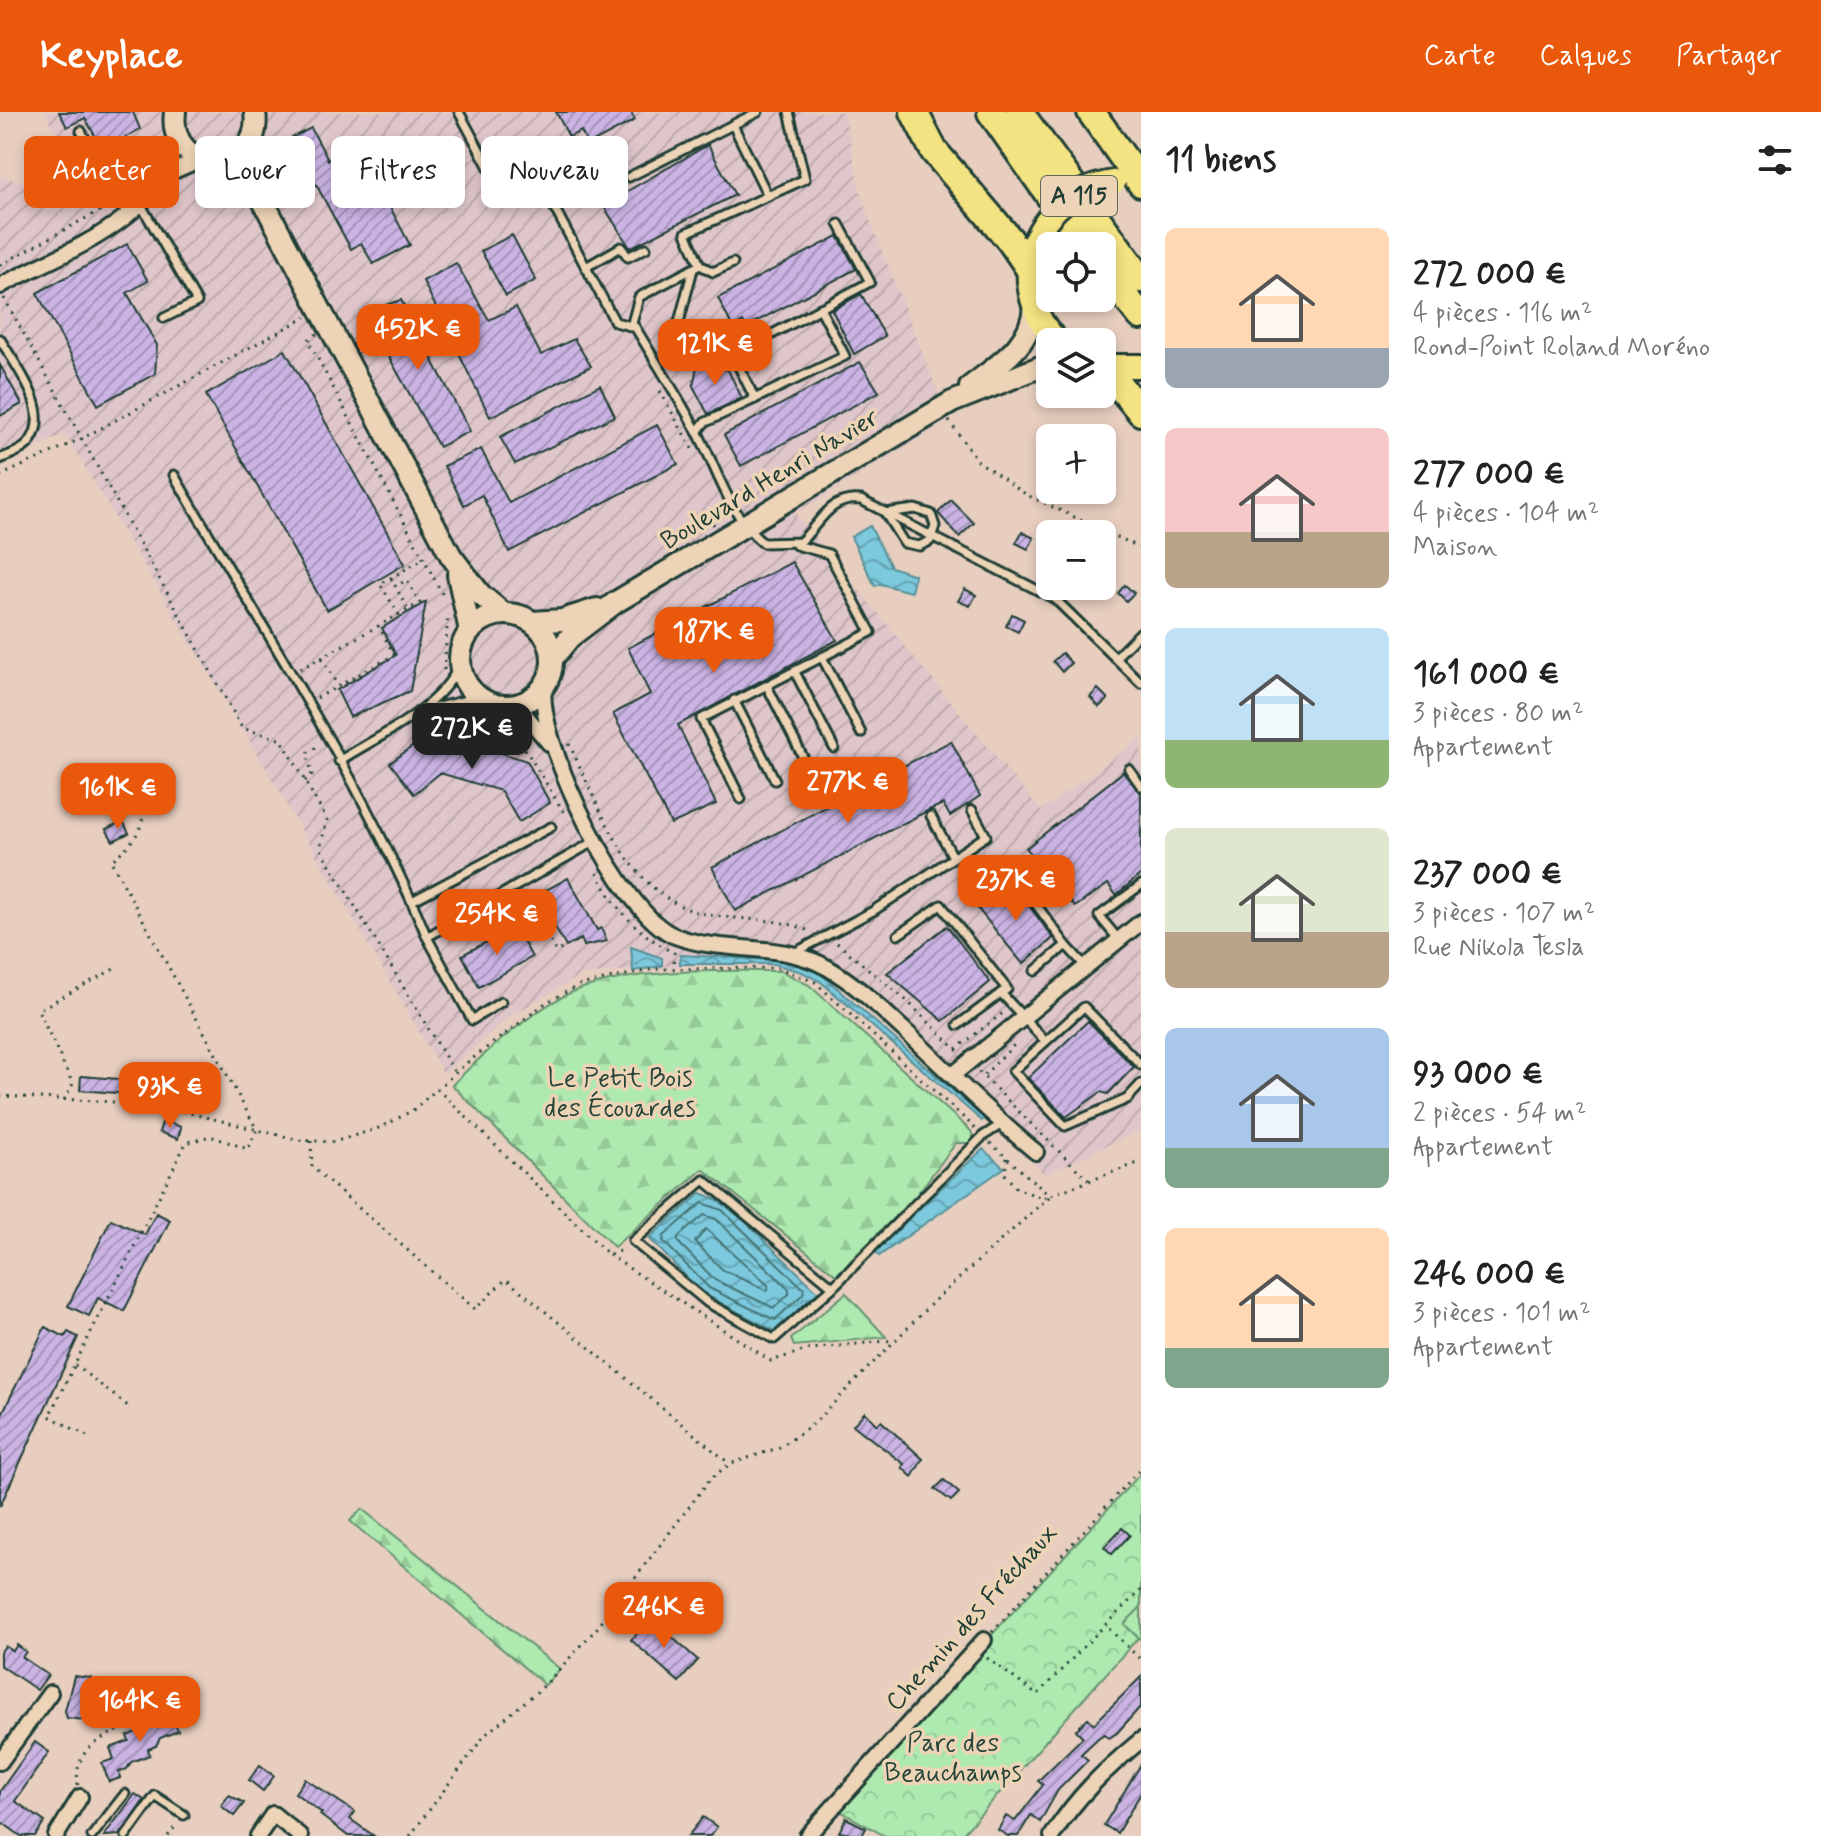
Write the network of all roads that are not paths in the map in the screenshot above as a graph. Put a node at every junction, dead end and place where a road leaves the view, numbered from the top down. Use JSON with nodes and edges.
{"nodes":[{"id":1,"x":175,"y":112,"type":"edge"},
{"id":2,"x":255,"y":112,"type":"edge"},
{"id":3,"x":459,"y":112,"type":"edge"},
{"id":4,"x":758,"y":112,"type":"edge"},
{"id":5,"x":789,"y":112,"type":"edge"},
{"id":6,"x":914,"y":112,"type":"edge"},
{"id":7,"x":991,"y":112,"type":"edge"},
{"id":8,"x":1019,"y":112,"type":"edge"},
{"id":9,"x":1091,"y":112,"type":"edge"},
{"id":10,"x":733,"y":125,"type":"junction"},
{"id":11,"x":81,"y":131,"type":"dead end"},
{"id":12,"x":168,"y":132,"type":"junction"},
{"id":13,"x":253,"y":135,"type":"edge"},
{"id":14,"x":168,"y":136,"type":"edge"},
{"id":15,"x":481,"y":153,"type":"edge"},
{"id":16,"x":195,"y":155,"type":"edge"},
{"id":17,"x":629,"y":177,"type":"dead end"},
{"id":18,"x":1141,"y":183,"type":"edge"},
{"id":19,"x":768,"y":196,"type":"junction"},
{"id":20,"x":138,"y":208,"type":"edge"},
{"id":21,"x":143,"y":208,"type":"edge"},
{"id":22,"x":260,"y":208,"type":"edge"},
{"id":23,"x":555,"y":209,"type":"dead end"},
{"id":24,"x":128,"y":217,"type":"junction"},
{"id":25,"x":839,"y":224,"type":"dead end"},
{"id":26,"x":1075,"y":232,"type":"edge"},
{"id":27,"x":646,"y":248,"type":"dead end"},
{"id":28,"x":1032,"y":255,"type":"junction"},
{"id":29,"x":733,"y":263,"type":"dead end"},
{"id":30,"x":586,"y":267,"type":"junction"},
{"id":31,"x":696,"y":267,"type":"junction"},
{"id":32,"x":1141,"y":279,"type":"edge"},
{"id":33,"x":1116,"y":285,"type":"edge"},
{"id":34,"x":0,"y":291,"type":"edge"},
{"id":35,"x":1034,"y":306,"type":"junction"},
{"id":36,"x":820,"y":308,"type":"junction"},
{"id":37,"x":1141,"y":316,"type":"edge"},
{"id":38,"x":164,"y":318,"type":"dead end"},
{"id":39,"x":631,"y":327,"type":"junction"},
{"id":40,"x":1049,"y":328,"type":"edge"},
{"id":41,"x":0,"y":339,"type":"edge"},
{"id":42,"x":672,"y":349,"type":"dead end"},
{"id":43,"x":1116,"y":366,"type":"edge"},
{"id":44,"x":1137,"y":367,"type":"edge"},
{"id":45,"x":1036,"y":369,"type":"edge"},
{"id":46,"x":1116,"y":382,"type":"edge"},
{"id":47,"x":755,"y":399,"type":"junction"},
{"id":48,"x":946,"y":405,"type":"junction"},
{"id":49,"x":1141,"y":412,"type":"edge"},
{"id":50,"x":697,"y":432,"type":"junction"},
{"id":51,"x":0,"y":459,"type":"edge"},
{"id":52,"x":174,"y":475,"type":"dead end"},
{"id":53,"x":885,"y":513,"type":"junction"},
{"id":54,"x":736,"y":519,"type":"junction"},
{"id":55,"x":933,"y":537,"type":"junction"},
{"id":56,"x":792,"y":544,"type":"junction"},
{"id":57,"x":451,"y":556,"type":"junction"},
{"id":58,"x":616,"y":602,"type":"junction"},
{"id":59,"x":504,"y":614,"type":"junction"},
{"id":60,"x":533,"y":622,"type":"junction"},
{"id":61,"x":470,"y":631,"type":"junction"},
{"id":62,"x":1141,"y":632,"type":"edge"},
{"id":63,"x":822,"y":657,"type":"junction"},
{"id":64,"x":1115,"y":658,"type":"junction"},
{"id":65,"x":552,"y":659,"type":"junction"},
{"id":66,"x":460,"y":664,"type":"junction"},
{"id":67,"x":795,"y":672,"type":"junction"},
{"id":68,"x":1141,"y":683,"type":"edge"},
{"id":69,"x":767,"y":686,"type":"junction"},
{"id":70,"x":544,"y":687,"type":"junction"},
{"id":71,"x":479,"y":697,"type":"junction"},
{"id":72,"x":734,"y":700,"type":"junction"},
{"id":73,"x":509,"y":706,"type":"junction"},
{"id":74,"x":416,"y":713,"type":"junction"},
{"id":75,"x":861,"y":733,"type":"dead end"},
{"id":76,"x":552,"y":747,"type":"junction"},
{"id":77,"x":834,"y":748,"type":"dead end"},
{"id":78,"x":339,"y":761,"type":"junction"},
{"id":79,"x":806,"y":763,"type":"dead end"},
{"id":80,"x":1129,"y":769,"type":"dead end"},
{"id":81,"x":775,"y":780,"type":"dead end"},
{"id":82,"x":1141,"y":786,"type":"edge"},
{"id":83,"x":741,"y":799,"type":"dead end"},
{"id":84,"x":972,"y":810,"type":"dead end"},
{"id":85,"x":931,"y":816,"type":"dead end"},
{"id":86,"x":551,"y":827,"type":"dead end"},
{"id":87,"x":590,"y":844,"type":"junction"},
{"id":88,"x":953,"y":857,"type":"junction"},
{"id":89,"x":1141,"y":885,"type":"edge"},
{"id":90,"x":980,"y":896,"type":"dead end"},
{"id":91,"x":412,"y":901,"type":"junction"},
{"id":92,"x":1141,"y":922,"type":"edge"},
{"id":93,"x":898,"y":935,"type":"dead end"},
{"id":94,"x":427,"y":937,"type":"junction"},
{"id":95,"x":1119,"y":940,"type":"junction"},
{"id":96,"x":1066,"y":945,"type":"junction"},
{"id":97,"x":794,"y":953,"type":"junction"},
{"id":98,"x":1086,"y":967,"type":"junction"},
{"id":99,"x":1035,"y":971,"type":"dead end"},
{"id":100,"x":1001,"y":993,"type":"junction"},
{"id":101,"x":501,"y":1002,"type":"dead end"},
{"id":102,"x":1023,"y":1018,"type":"junction"},
{"id":103,"x":958,"y":1025,"type":"dead end"},
{"id":104,"x":1045,"y":1041,"type":"junction"},
{"id":105,"x":1141,"y":1065,"type":"edge"},
{"id":106,"x":954,"y":1074,"type":"junction"},
{"id":107,"x":1141,"y":1084,"type":"edge"},
{"id":108,"x":1002,"y":1124,"type":"junction"},
{"id":109,"x":1036,"y":1152,"type":"dead end"},
{"id":110,"x":833,"y":1287,"type":"junction"},
{"id":111,"x":980,"y":1645,"type":"road end"},
{"id":112,"x":50,"y":1693,"type":"dead end"},
{"id":113,"x":1141,"y":1740,"type":"edge"},
{"id":114,"x":0,"y":1762,"type":"edge"},
{"id":115,"x":125,"y":1794,"type":"dead end"},
{"id":116,"x":80,"y":1797,"type":"road end"},
{"id":117,"x":184,"y":1815,"type":"road end"},
{"id":118,"x":62,"y":1834,"type":"edge"},
{"id":119,"x":92,"y":1836,"type":"edge"},
{"id":120,"x":126,"y":1836,"type":"edge"},
{"id":121,"x":258,"y":1836,"type":"edge"},
{"id":122,"x":300,"y":1836,"type":"edge"},
{"id":123,"x":807,"y":1836,"type":"edge"},
{"id":124,"x":1052,"y":1836,"type":"edge"}],
"edges":[{"from":1,"to":12,"type":"main road"},
{"from":2,"to":13,"type":"main road"},
{"from":3,"to":15,"type":"lane"},
{"from":4,"to":10,"type":"lane"},
{"from":5,"to":19,"type":"lane"},
{"from":6,"to":28,"type":"highway"},
{"from":7,"to":26,"type":"highway","number":"A 115"},
{"from":8,"to":32,"type":"highway","number":"A 115"},
{"from":9,"to":18,"type":"highway"},
{"from":10,"to":17,"type":"lane"},
{"from":10,"to":19,"type":"lane"},
{"from":11,"to":24,"type":"lane"},
{"from":12,"to":14,"type":"street"},
{"from":12,"to":16,"type":"main road"},
{"from":18,"to":28,"type":"main road","bridge":true},
{"from":19,"to":31,"type":"lane"},
{"from":20,"to":24,"type":"street"},
{"from":21,"to":38,"type":"lane"},
{"from":22,"to":57,"type":"main road"},
{"from":23,"to":30,"type":"lane"},
{"from":24,"to":34,"type":"street"},
{"from":25,"to":36,"type":"lane"},
{"from":27,"to":30,"type":"lane"},
{"from":28,"to":35,"type":"main road"},
{"from":29,"to":31,"type":"lane"},
{"from":30,"to":39,"type":"lane"},
{"from":31,"to":39,"type":"lane"},
{"from":31,"to":42,"type":"lane"},
{"from":33,"to":37,"type":"highway"},
{"from":35,"to":40,"type":"main road"},
{"from":35,"to":48,"type":"main road","name":"Boulevard Henri Navier"},
{"from":36,"to":47,"type":"lane"},
{"from":36,"to":47,"type":"lane"},
{"from":39,"to":50,"type":"lane"},
{"from":41,"to":51,"type":"lane"},
{"from":43,"to":44,"type":"main road"},
{"from":45,"to":48,"type":"main road","name":"Boulevard Henri Navier"},
{"from":46,"to":49,"type":"highway"},
{"from":47,"to":50,"type":"lane"},
{"from":48,"to":54,"type":"main road","name":"Boulevard Henri Navier"},
{"from":50,"to":54,"type":"lane"},
{"from":52,"to":78,"type":"lane"},
{"from":53,"to":55,"type":"lane"},
{"from":53,"to":55,"type":"lane"},
{"from":53,"to":55,"type":"lane"},
{"from":53,"to":56,"type":"lane"},
{"from":54,"to":56,"type":"lane"},
{"from":54,"to":58,"type":"main road","name":"Boulevard Henri Navier"},
{"from":55,"to":64,"type":"lane"},
{"from":56,"to":63,"type":"lane"},
{"from":57,"to":59,"type":"main road"},
{"from":57,"to":61,"type":"main road"},
{"from":58,"to":60,"type":"main road","name":"Boulevard Henri Navier"},
{"from":58,"to":65,"type":"main road","name":"Boulevard Henri Navier"},
{"from":59,"to":60,"type":"main road"},
{"from":59,"to":61,"type":"main road"},
{"from":60,"to":65,"type":"main road"},
{"from":61,"to":66,"type":"main road"},
{"from":62,"to":64,"type":"lane"},
{"from":63,"to":67,"type":"lane"},
{"from":63,"to":75,"type":"lane"},
{"from":64,"to":68,"type":"lane"},
{"from":65,"to":70,"type":"main road"},
{"from":66,"to":71,"type":"main road"},
{"from":66,"to":74,"type":"lane"},
{"from":67,"to":69,"type":"lane"},
{"from":67,"to":77,"type":"lane"},
{"from":69,"to":72,"type":"lane"},
{"from":69,"to":79,"type":"lane"},
{"from":70,"to":73,"type":"main road"},
{"from":70,"to":76,"type":"street"},
{"from":71,"to":73,"type":"main road"},
{"from":71,"to":74,"type":"lane"},
{"from":72,"to":81,"type":"lane"},
{"from":72,"to":83,"type":"lane"},
{"from":73,"to":76,"type":"street"},
{"from":74,"to":78,"type":"lane"},
{"from":76,"to":87,"type":"street"},
{"from":78,"to":91,"type":"lane"},
{"from":80,"to":82,"type":"lane"},
{"from":84,"to":88,"type":"lane"},
{"from":85,"to":88,"type":"lane"},
{"from":86,"to":91,"type":"lane"},
{"from":87,"to":94,"type":"lane"},
{"from":87,"to":97,"type":"street"},
{"from":88,"to":97,"type":"lane"},
{"from":89,"to":95,"type":"lane"},
{"from":90,"to":96,"type":"lane"},
{"from":91,"to":94,"type":"lane"},
{"from":92,"to":95,"type":"street"},
{"from":93,"to":100,"type":"lane"},
{"from":94,"to":101,"type":"lane"},
{"from":95,"to":98,"type":"street"},
{"from":96,"to":98,"type":"lane"},
{"from":96,"to":99,"type":"lane"},
{"from":97,"to":106,"type":"street"},
{"from":98,"to":102,"type":"street"},
{"from":100,"to":102,"type":"lane"},
{"from":100,"to":103,"type":"lane"},
{"from":102,"to":104,"type":"lane"},
{"from":102,"to":106,"type":"street"},
{"from":104,"to":105,"type":"lane"},
{"from":104,"to":107,"type":"lane"},
{"from":106,"to":108,"type":"street"},
{"from":108,"to":109,"type":"street"},
{"from":108,"to":110,"type":"lane"},
{"from":110,"to":110,"type":"lane"},
{"from":111,"to":123,"type":"street","name":"Chemin des Fréchaux"},
{"from":112,"to":114,"type":"street"},
{"from":113,"to":124,"type":"street"},
{"from":115,"to":119,"type":"lane"},
{"from":116,"to":118,"type":"street"},
{"from":117,"to":120,"type":"lane"},
{"from":121,"to":122,"type":"street"}]}
